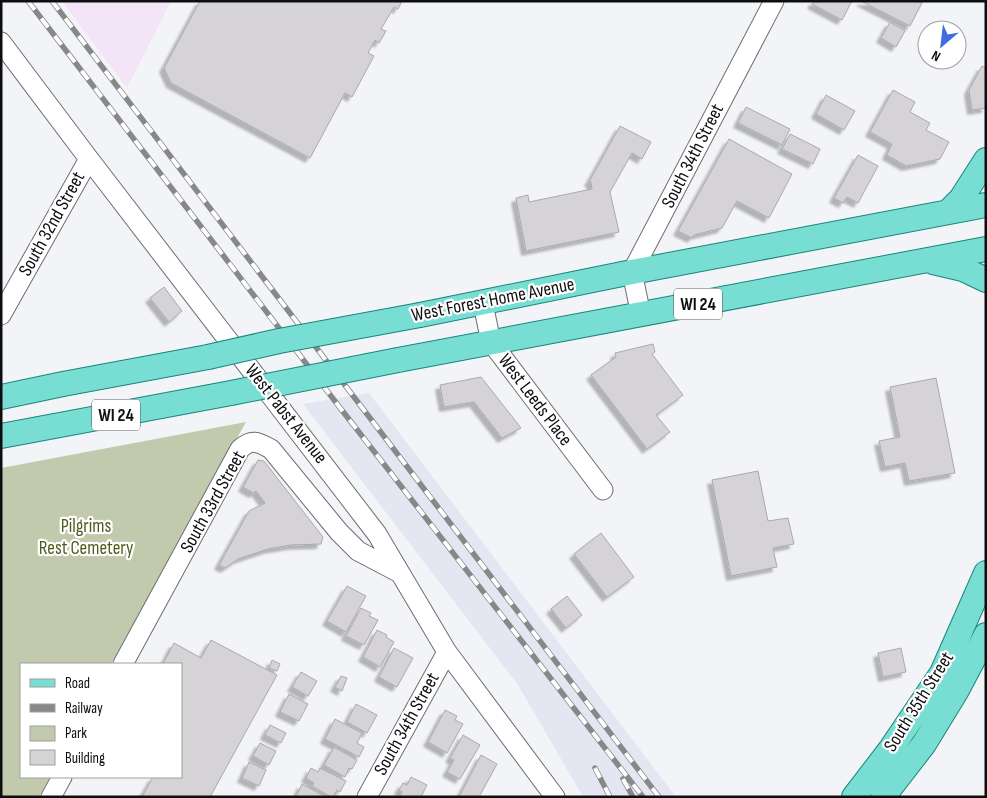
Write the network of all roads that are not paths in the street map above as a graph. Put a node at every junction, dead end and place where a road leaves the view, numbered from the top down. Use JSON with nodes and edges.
{"nodes":[{"id":1,"x":774,"y":1,"type":"edge"},
{"id":2,"x":1,"y":42,"type":"edge"},
{"id":3,"x":89,"y":158,"type":"junction"},
{"id":4,"x":986,"y":160,"type":"edge"},
{"id":5,"x":986,"y":205,"type":"edge"},
{"id":6,"x":948,"y":212,"type":"junction"},
{"id":7,"x":986,"y":249,"type":"edge"},
{"id":8,"x":924,"y":260,"type":"junction"},
{"id":9,"x":632,"y":272,"type":"junction"},
{"id":10,"x":986,"y":280,"type":"edge"},
{"id":11,"x":483,"y":304,"type":"junction"},
{"id":12,"x":1,"y":315,"type":"edge"},
{"id":13,"x":641,"y":315,"type":"junction"},
{"id":14,"x":491,"y":342,"type":"junction"},
{"id":15,"x":1,"y":397,"type":"edge"},
{"id":16,"x":1,"y":436,"type":"edge"},
{"id":17,"x":602,"y":490,"type":"dead end"},
{"id":18,"x":400,"y":573,"type":"junction"},
{"id":19,"x":986,"y":573,"type":"edge"},
{"id":20,"x":986,"y":635,"type":"edge"},
{"id":21,"x":447,"y":652,"type":"junction"},
{"id":22,"x":124,"y":663,"type":"edge"},
{"id":23,"x":61,"y":778,"type":"edge"},
{"id":24,"x":51,"y":797,"type":"edge"},
{"id":25,"x":367,"y":797,"type":"edge"},
{"id":26,"x":555,"y":797,"type":"edge"},
{"id":27,"x":854,"y":797,"type":"edge"},
{"id":28,"x":883,"y":797,"type":"edge"}],
"edges":[{"from":1,"to":9,"type":"street","name":"South 34th Street"},
{"from":2,"to":3,"type":"street","name":"West Pabst Avenue"},
{"from":3,"to":12,"type":"street","name":"South 32nd Street"},
{"from":3,"to":18,"type":"street","name":"West Pabst Avenue"},
{"from":4,"to":6,"type":"main road"},
{"from":5,"to":6,"type":"main road","name":"West Forest Home Avenue","number":"WI 24"},
{"from":6,"to":9,"type":"main road","name":"West Forest Home Avenue","number":"WI 24"},
{"from":7,"to":8,"type":"main road","number":"WI 24"},
{"from":8,"to":10,"type":"main road"},
{"from":8,"to":13,"type":"main road","number":"WI 24"},
{"from":9,"to":11,"type":"main road","name":"West Forest Home Avenue","number":"WI 24"},
{"from":9,"to":13,"type":"street"},
{"from":11,"to":14,"type":"street","name":"West Leeds Place"},
{"from":11,"to":15,"type":"main road","name":"West Forest Home Avenue","number":"WI 24","bridge":true},
{"from":13,"to":14,"type":"main road","number":"WI 24"},
{"from":14,"to":16,"type":"main road","number":"WI 24","bridge":true},
{"from":14,"to":17,"type":"street","name":"West Leeds Place"},
{"from":18,"to":21,"type":"street","name":"West Pabst Avenue"},
{"from":18,"to":22,"type":"street","name":"South 33rd Street"},
{"from":19,"to":27,"type":"main road","name":"South 35th Street"},
{"from":20,"to":28,"type":"main road","name":"South 35th Street"},
{"from":21,"to":25,"type":"street","name":"South 34th Street"},
{"from":21,"to":26,"type":"street","name":"West Pabst Avenue"},
{"from":23,"to":24,"type":"street"}]}
